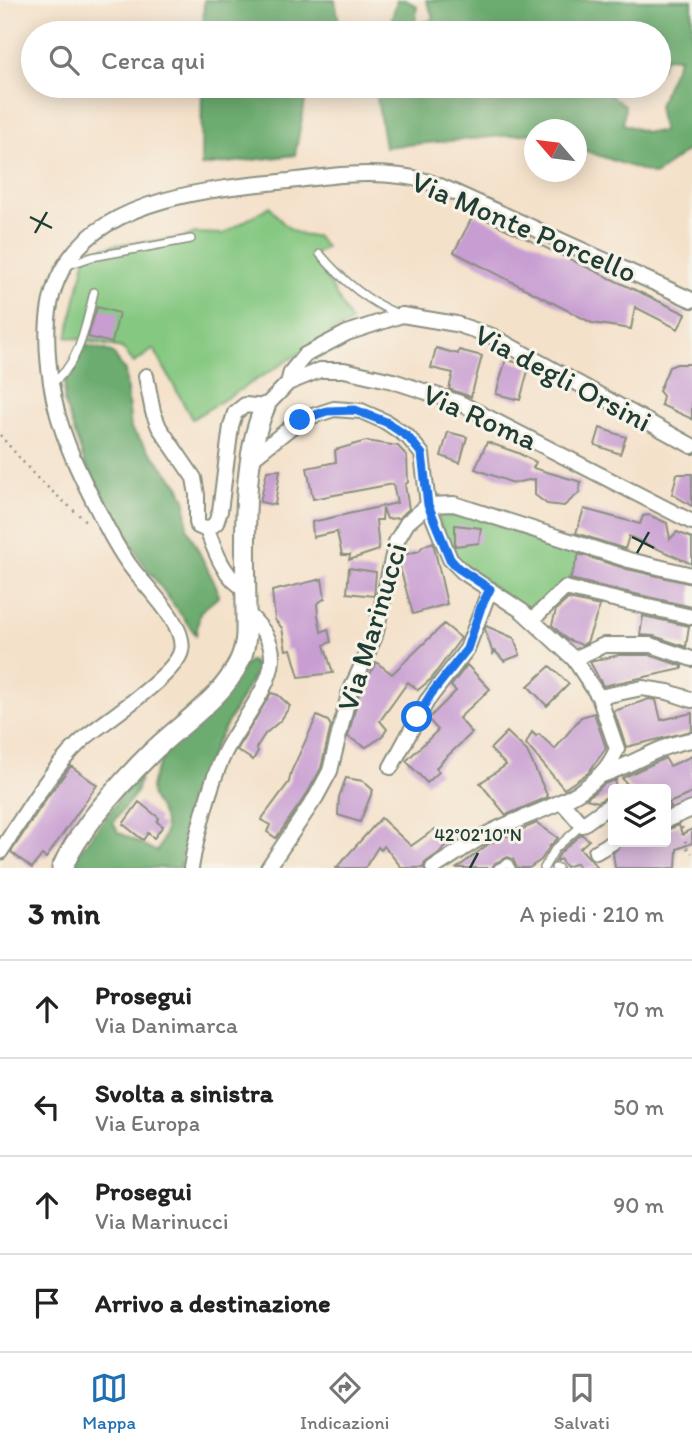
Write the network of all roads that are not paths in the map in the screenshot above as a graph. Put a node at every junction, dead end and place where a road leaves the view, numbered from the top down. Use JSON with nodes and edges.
{"nodes":[{"id":1,"x":191,"y":239,"type":"dead end"},
{"id":2,"x":320,"y":254,"type":"dead end"},
{"id":3,"x":64,"y":266,"type":"junction"},
{"id":4,"x":94,"y":292,"type":"dead end"},
{"id":5,"x":692,"y":300,"type":"edge"},
{"id":6,"x":402,"y":315,"type":"junction"},
{"id":7,"x":146,"y":376,"type":"dead end"},
{"id":8,"x":288,"y":383,"type":"junction"},
{"id":9,"x":51,"y":384,"type":"junction"},
{"id":10,"x":265,"y":407,"type":"junction"},
{"id":11,"x":692,"y":446,"type":"edge"},
{"id":12,"x":251,"y":459,"type":"junction"},
{"id":13,"x":428,"y":505,"type":"junction"},
{"id":14,"x":692,"y":522,"type":"edge"},
{"id":15,"x":207,"y":530,"type":"junction"},
{"id":16,"x":692,"y":575,"type":"edge"},
{"id":17,"x":490,"y":589,"type":"junction"},
{"id":18,"x":247,"y":590,"type":"junction"},
{"id":19,"x":247,"y":613,"type":"junction"},
{"id":20,"x":692,"y":617,"type":"edge"},
{"id":21,"x":532,"y":620,"type":"junction"},
{"id":22,"x":574,"y":659,"type":"junction"},
{"id":23,"x":692,"y":659,"type":"edge"},
{"id":24,"x":599,"y":696,"type":"junction"},
{"id":25,"x":692,"y":699,"type":"edge"},
{"id":26,"x":692,"y":740,"type":"edge"},
{"id":27,"x":391,"y":767,"type":"dead end"},
{"id":28,"x":598,"y":776,"type":"junction"},
{"id":29,"x":562,"y":802,"type":"junction"},
{"id":30,"x":608,"y":807,"type":"edge"},
{"id":31,"x":582,"y":825,"type":"junction"},
{"id":32,"x":608,"y":845,"type":"edge"},
{"id":33,"x":0,"y":852,"type":"edge"},
{"id":34,"x":596,"y":852,"type":"dead end"},
{"id":35,"x":62,"y":868,"type":"edge"},
{"id":36,"x":191,"y":868,"type":"edge"},
{"id":37,"x":268,"y":868,"type":"edge"},
{"id":38,"x":433,"y":868,"type":"edge"},
{"id":39,"x":498,"y":868,"type":"edge"},
{"id":40,"x":511,"y":868,"type":"edge"},
{"id":41,"x":544,"y":868,"type":"edge"}],
"edges":[{"from":1,"to":3,"type":"lane"},
{"from":2,"to":6,"type":"lane"},
{"from":3,"to":5,"type":"street","name":"Via Monte Porcello"},
{"from":3,"to":9,"type":"street","name":"Via Monte Porcello"},
{"from":4,"to":9,"type":"lane"},
{"from":6,"to":8,"type":"street","name":"Via degli Orsini"},
{"from":6,"to":11,"type":"street","name":"Via degli Orsini"},
{"from":7,"to":15,"type":"street"},
{"from":8,"to":10,"type":"street","name":"Via Roma"},
{"from":8,"to":14,"type":"street","name":"Via Roma"},
{"from":9,"to":33,"type":"street","name":"Via Monte Porcello"},
{"from":10,"to":12,"type":"street"},
{"from":10,"to":15,"type":"street"},
{"from":12,"to":13,"type":"street"},
{"from":12,"to":18,"type":"street"},
{"from":13,"to":16,"type":"street"},
{"from":13,"to":17,"type":"street"},
{"from":13,"to":37,"type":"street","name":"Via Marinucci"},
{"from":15,"to":18,"type":"street"},
{"from":17,"to":21,"type":"street"},
{"from":17,"to":27,"type":"street"},
{"from":18,"to":19,"type":"street"},
{"from":19,"to":35,"type":"street"},
{"from":19,"to":36,"type":"street"},
{"from":20,"to":21,"type":"street"},
{"from":21,"to":22,"type":"street"},
{"from":22,"to":23,"type":"street"},
{"from":22,"to":24,"type":"street"},
{"from":24,"to":25,"type":"street"},
{"from":24,"to":28,"type":"street"},
{"from":26,"to":28,"type":"street"},
{"from":28,"to":29,"type":"street"},
{"from":29,"to":31,"type":"street"},
{"from":29,"to":38,"type":"street"},
{"from":30,"to":31,"type":"street"},
{"from":31,"to":41,"type":"lane"},
{"from":32,"to":34,"type":"street"},
{"from":39,"to":40,"type":"lane"}]}
